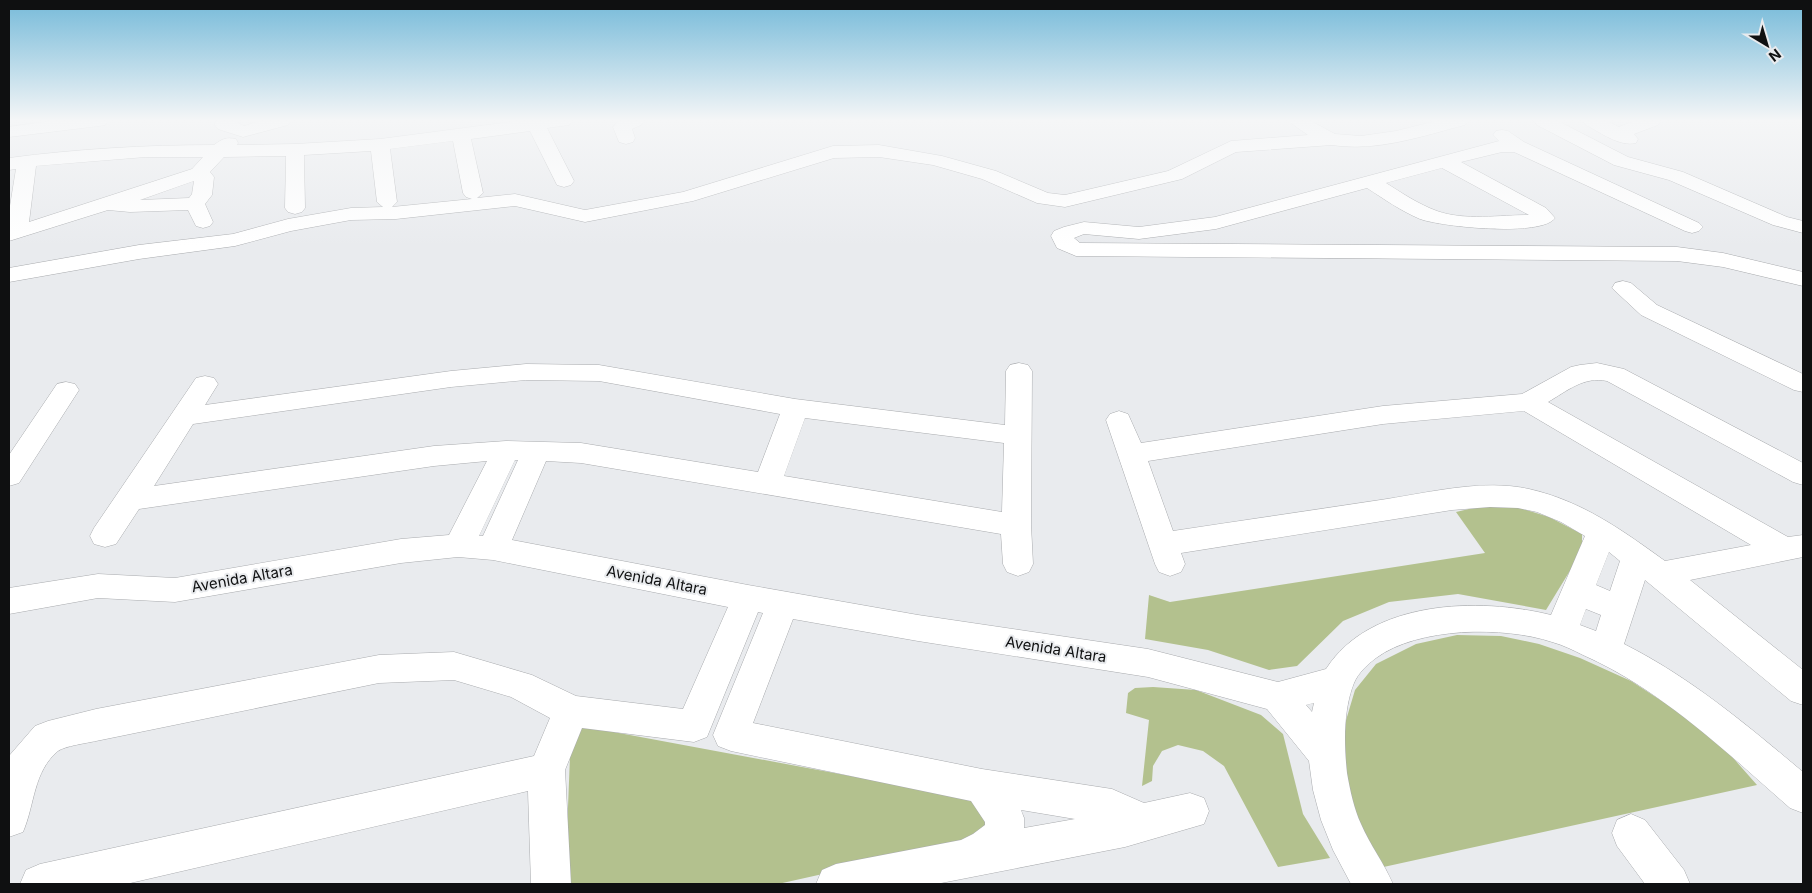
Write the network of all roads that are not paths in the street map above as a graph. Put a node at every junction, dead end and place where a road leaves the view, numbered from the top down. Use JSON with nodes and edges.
{"nodes":[{"id":1,"x":18,"y":163,"type":"edge"},
{"id":2,"x":209,"y":163,"type":"edge"},
{"id":3,"x":295,"y":163,"type":"edge"},
{"id":4,"x":382,"y":163,"type":"edge"},
{"id":5,"x":467,"y":163,"type":"edge"},
{"id":6,"x":555,"y":163,"type":"edge"},
{"id":7,"x":797,"y":163,"type":"edge"},
{"id":8,"x":945,"y":163,"type":"edge"},
{"id":9,"x":1200,"y":163,"type":"edge"},
{"id":10,"x":1438,"y":163,"type":"edge"},
{"id":11,"x":1447,"y":163,"type":"edge"},
{"id":12,"x":1553,"y":163,"type":"edge"},
{"id":13,"x":1630,"y":163,"type":"edge"},
{"id":14,"x":200,"y":173,"type":"junction"},
{"id":15,"x":564,"y":181,"type":"dead end"},
{"id":16,"x":1369,"y":181,"type":"junction"},
{"id":17,"x":473,"y":193,"type":"dead end"},
{"id":18,"x":1699,"y":196,"type":"dead end"},
{"id":19,"x":387,"y":202,"type":"dead end"},
{"id":20,"x":108,"y":204,"type":"junction"},
{"id":21,"x":295,"y":208,"type":"dead end"},
{"id":22,"x":1656,"y":210,"type":"junction"},
{"id":23,"x":1692,"y":227,"type":"dead end"},
{"id":24,"x":1803,"y":227,"type":"edge"},
{"id":25,"x":14,"y":233,"type":"edge"},
{"id":26,"x":9,"y":275,"type":"edge"},
{"id":27,"x":1803,"y":279,"type":"edge"},
{"id":28,"x":1623,"y":288,"type":"dead end"},
{"id":29,"x":1020,"y":371,"type":"dead end"},
{"id":30,"x":205,"y":384,"type":"dead end"},
{"id":31,"x":1803,"y":384,"type":"edge"},
{"id":32,"x":66,"y":390,"type":"dead end"},
{"id":33,"x":1528,"y":402,"type":"junction"},
{"id":34,"x":795,"y":408,"type":"junction"},
{"id":35,"x":184,"y":416,"type":"junction"},
{"id":36,"x":1119,"y":420,"type":"dead end"},
{"id":37,"x":1019,"y":436,"type":"junction"},
{"id":38,"x":35,"y":437,"type":"junction"},
{"id":39,"x":9,"y":441,"type":"edge"},
{"id":40,"x":506,"y":450,"type":"junction"},
{"id":41,"x":536,"y":451,"type":"junction"},
{"id":42,"x":1133,"y":454,"type":"junction"},
{"id":43,"x":1803,"y":475,"type":"edge"},
{"id":44,"x":9,"y":476,"type":"edge"},
{"id":45,"x":767,"y":485,"type":"junction"},
{"id":46,"x":514,"y":498,"type":"junction"},
{"id":47,"x":130,"y":500,"type":"junction"},
{"id":48,"x":483,"y":500,"type":"junction"},
{"id":49,"x":1016,"y":525,"type":"junction"},
{"id":50,"x":1602,"y":531,"type":"junction"},
{"id":51,"x":105,"y":536,"type":"dead end"},
{"id":52,"x":458,"y":546,"type":"junction"},
{"id":53,"x":493,"y":548,"type":"junction"},
{"id":54,"x":1793,"y":548,"type":"edge"},
{"id":55,"x":1018,"y":564,"type":"dead end"},
{"id":56,"x":1649,"y":566,"type":"junction"},
{"id":57,"x":1577,"y":591,"type":"junction"},
{"id":58,"x":748,"y":598,"type":"junction"},
{"id":59,"x":20,"y":599,"type":"edge"},
{"id":60,"x":783,"y":603,"type":"junction"},
{"id":61,"x":1619,"y":609,"type":"junction"},
{"id":62,"x":1561,"y":631,"type":"junction"},
{"id":63,"x":726,"y":649,"type":"junction"},
{"id":64,"x":1606,"y":649,"type":"junction"},
{"id":65,"x":764,"y":654,"type":"junction"},
{"id":66,"x":1338,"y":680,"type":"junction"},
{"id":67,"x":1800,"y":685,"type":"edge"},
{"id":68,"x":1278,"y":697,"type":"junction"},
{"id":69,"x":571,"y":711,"type":"junction"},
{"id":70,"x":1326,"y":754,"type":"junction"},
{"id":71,"x":546,"y":770,"type":"junction"},
{"id":72,"x":982,"y":786,"type":"junction"},
{"id":73,"x":1803,"y":795,"type":"edge"},
{"id":74,"x":1190,"y":811,"type":"dead end"},
{"id":75,"x":9,"y":818,"type":"edge"},
{"id":76,"x":1143,"y":822,"type":"junction"},
{"id":77,"x":1631,"y":833,"type":"dead end"},
{"id":78,"x":959,"y":859,"type":"junction"},
{"id":79,"x":40,"y":884,"type":"edge"},
{"id":80,"x":551,"y":884,"type":"edge"},
{"id":81,"x":836,"y":884,"type":"edge"},
{"id":82,"x":1373,"y":884,"type":"edge"},
{"id":83,"x":1670,"y":884,"type":"edge"}],
"edges":[{"from":1,"to":25,"type":"street"},
{"from":2,"to":14,"type":"street"},
{"from":3,"to":21,"type":"street"},
{"from":4,"to":19,"type":"street"},
{"from":5,"to":17,"type":"street"},
{"from":6,"to":15,"type":"street"},
{"from":7,"to":26,"type":"street"},
{"from":8,"to":9,"type":"street"},
{"from":10,"to":16,"type":"street"},
{"from":11,"to":16,"type":"street"},
{"from":12,"to":22,"type":"street"},
{"from":13,"to":24,"type":"street"},
{"from":14,"to":20,"type":"street"},
{"from":14,"to":20,"type":"street"},
{"from":16,"to":27,"type":"street"},
{"from":18,"to":22,"type":"street"},
{"from":20,"to":25,"type":"street"},
{"from":22,"to":23,"type":"street"},
{"from":28,"to":31,"type":"street"},
{"from":29,"to":37,"type":"street"},
{"from":30,"to":35,"type":"street"},
{"from":32,"to":38,"type":"street"},
{"from":33,"to":42,"type":"street"},
{"from":33,"to":43,"type":"street"},
{"from":33,"to":54,"type":"street"},
{"from":34,"to":35,"type":"street"},
{"from":34,"to":37,"type":"street"},
{"from":34,"to":45,"type":"street"},
{"from":35,"to":47,"type":"street"},
{"from":36,"to":42,"type":"street"},
{"from":37,"to":49,"type":"street"},
{"from":38,"to":39,"type":"street"},
{"from":38,"to":44,"type":"street"},
{"from":40,"to":41,"type":"street"},
{"from":40,"to":47,"type":"street"},
{"from":40,"to":48,"type":"street"},
{"from":41,"to":45,"type":"street"},
{"from":41,"to":46,"type":"street"},
{"from":42,"to":50,"type":"street"},
{"from":45,"to":49,"type":"street"},
{"from":46,"to":48,"type":"street"},
{"from":46,"to":53,"type":"street"},
{"from":47,"to":51,"type":"street"},
{"from":48,"to":52,"type":"street"},
{"from":49,"to":55,"type":"street"},
{"from":50,"to":56,"type":"street"},
{"from":50,"to":57,"type":"street"},
{"from":52,"to":53,"type":"street","name":"Avenida Altara"},
{"from":52,"to":59,"type":"street","name":"Avenida Altara"},
{"from":53,"to":58,"type":"street","name":"Avenida Altara"},
{"from":54,"to":56,"type":"street"},
{"from":56,"to":61,"type":"street"},
{"from":56,"to":67,"type":"street"},
{"from":57,"to":61,"type":"street"},
{"from":57,"to":62,"type":"street"},
{"from":58,"to":60,"type":"street","name":"Avenida Altara"},
{"from":58,"to":63,"type":"street"},
{"from":60,"to":65,"type":"street"},
{"from":60,"to":68,"type":"street","name":"Avenida Altara"},
{"from":61,"to":64,"type":"street"},
{"from":62,"to":64,"type":"street"},
{"from":62,"to":66,"type":"street"},
{"from":63,"to":65,"type":"street"},
{"from":63,"to":69,"type":"street"},
{"from":64,"to":73,"type":"street"},
{"from":65,"to":72,"type":"street"},
{"from":66,"to":68,"type":"street","name":"Avenida Altara"},
{"from":66,"to":70,"type":"street"},
{"from":68,"to":70,"type":"street"},
{"from":69,"to":71,"type":"street"},
{"from":69,"to":75,"type":"street"},
{"from":70,"to":82,"type":"street"},
{"from":71,"to":79,"type":"street"},
{"from":71,"to":80,"type":"street"},
{"from":72,"to":76,"type":"street"},
{"from":72,"to":78,"type":"street"},
{"from":74,"to":76,"type":"street"},
{"from":76,"to":78,"type":"street"},
{"from":77,"to":83,"type":"street"},
{"from":78,"to":81,"type":"street"}]}
